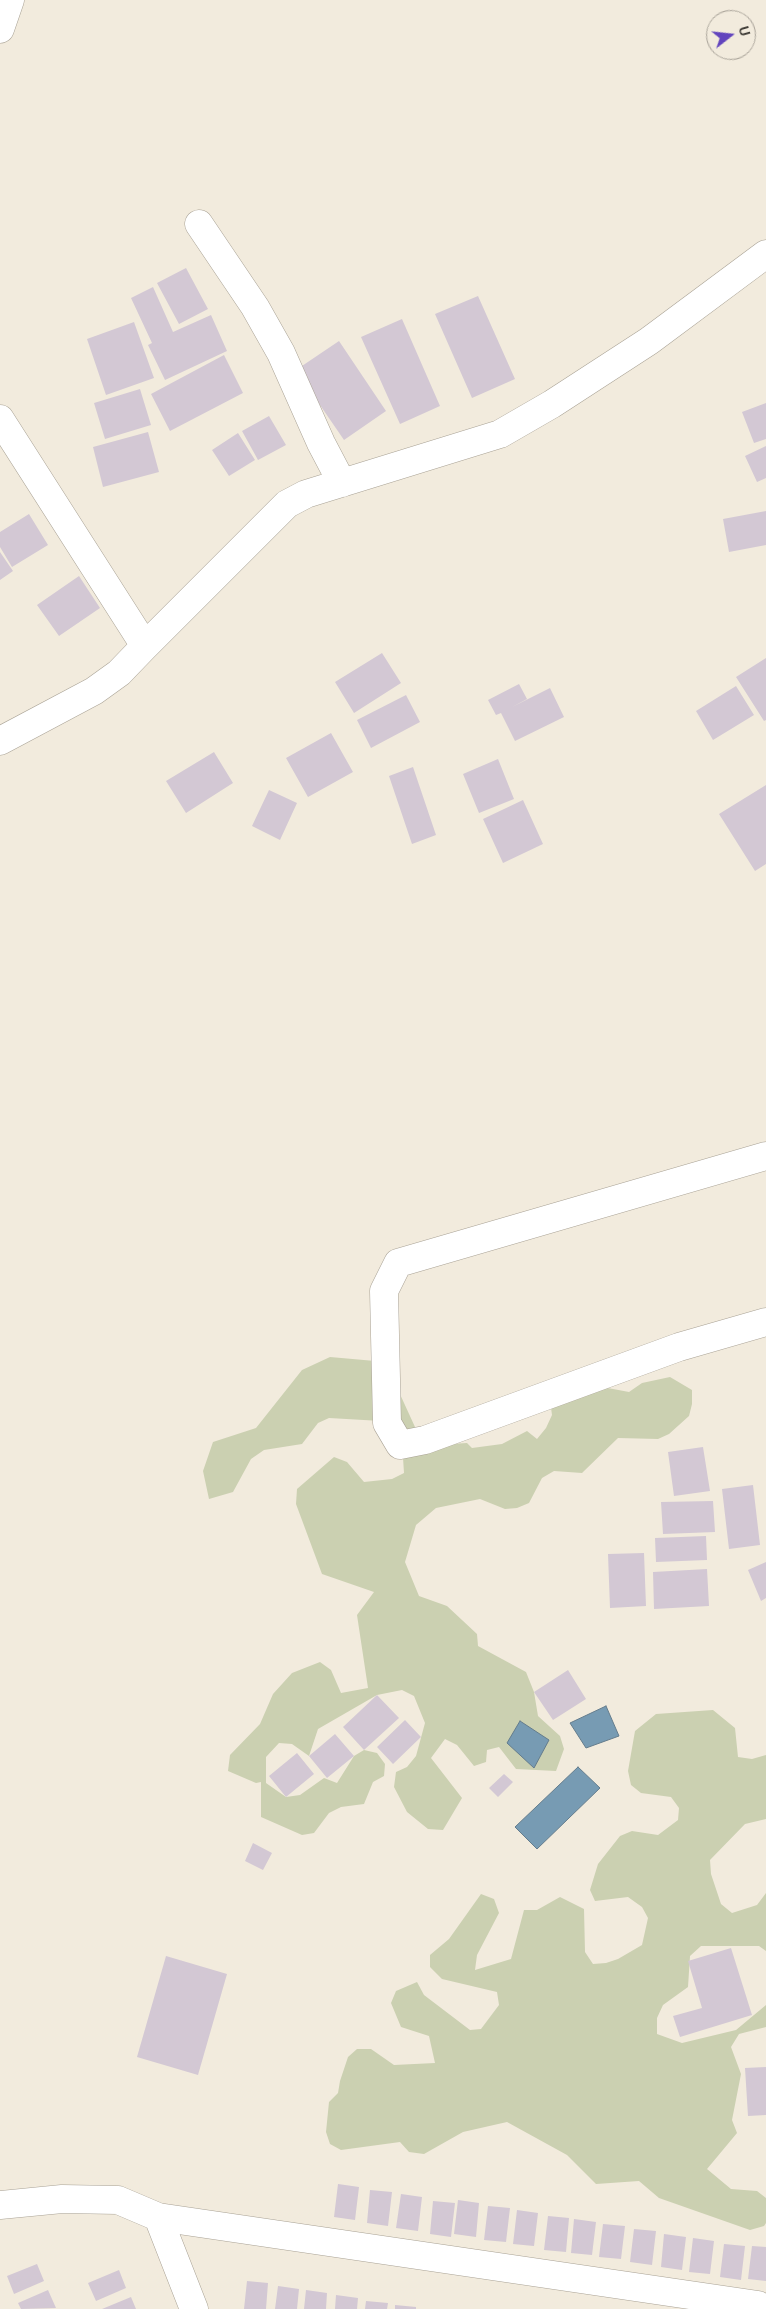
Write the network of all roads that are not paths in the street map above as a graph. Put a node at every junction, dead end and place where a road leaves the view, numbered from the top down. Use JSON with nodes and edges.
{"nodes":[{"id":1,"x":10,"y":0,"type":"edge"},
{"id":2,"x":0,"y":28,"type":"edge"},
{"id":3,"x":199,"y":224,"type":"dead end"},
{"id":4,"x":766,"y":254,"type":"edge"},
{"id":5,"x":0,"y":419,"type":"edge"},
{"id":6,"x":342,"y":483,"type":"junction"},
{"id":7,"x":145,"y":646,"type":"junction"},
{"id":8,"x":0,"y":741,"type":"edge"},
{"id":9,"x":766,"y":1156,"type":"edge"},
{"id":10,"x":766,"y":1322,"type":"edge"},
{"id":11,"x":0,"y":2205,"type":"edge"},
{"id":12,"x":158,"y":2218,"type":"junction"},
{"id":13,"x":760,"y":2307,"type":"edge"},
{"id":14,"x":194,"y":2309,"type":"edge"}],
"edges":[{"from":1,"to":2,"type":"street"},
{"from":3,"to":6,"type":"street"},
{"from":4,"to":6,"type":"street"},
{"from":5,"to":7,"type":"street"},
{"from":6,"to":7,"type":"street"},
{"from":7,"to":8,"type":"street"},
{"from":9,"to":10,"type":"street"},
{"from":11,"to":12,"type":"street"},
{"from":12,"to":13,"type":"street"},
{"from":12,"to":14,"type":"street"}]}
